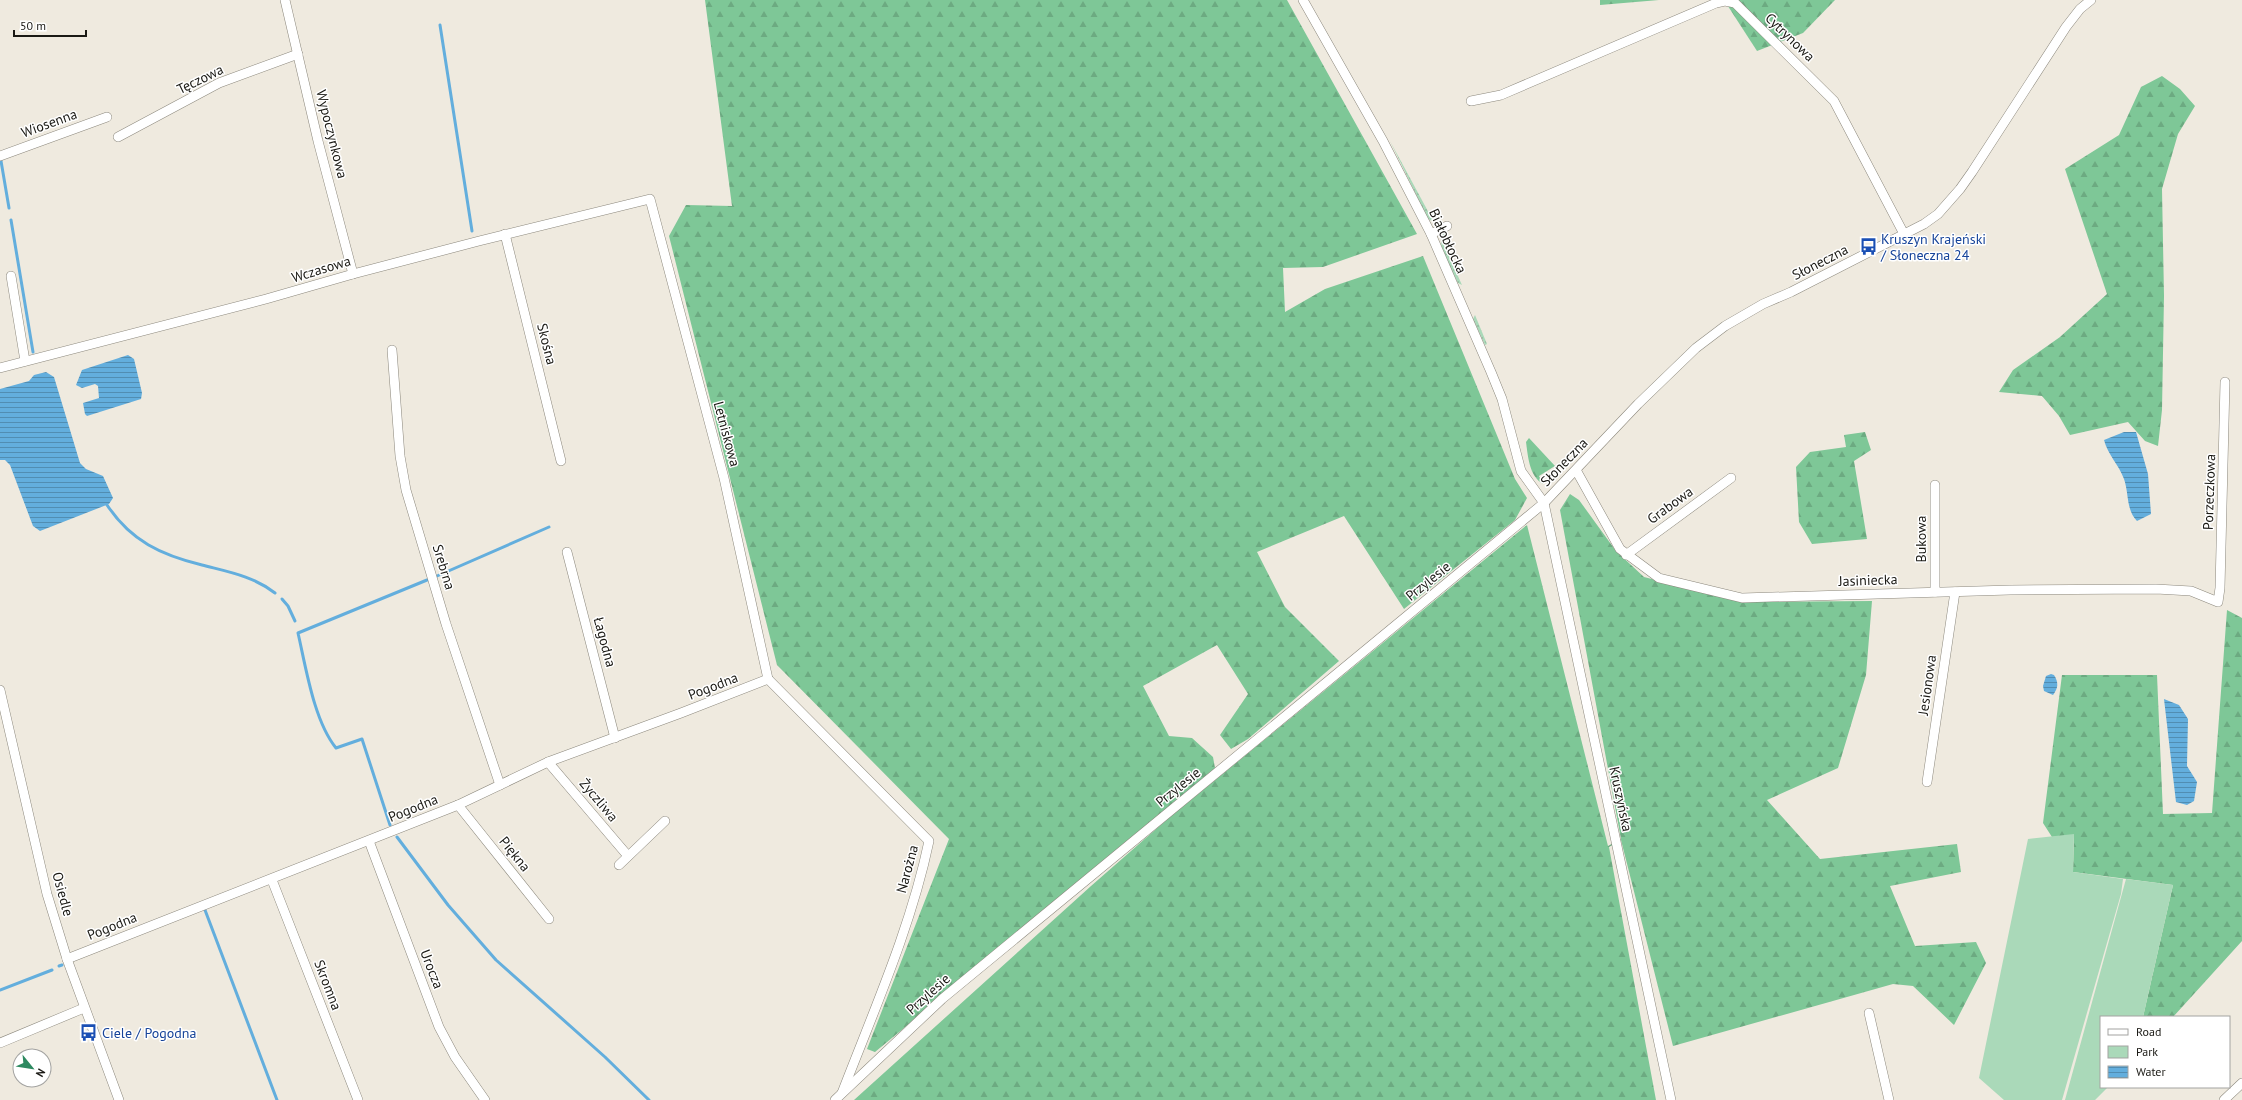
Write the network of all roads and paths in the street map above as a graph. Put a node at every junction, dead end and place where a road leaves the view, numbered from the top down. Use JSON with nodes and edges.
{"nodes":[{"id":1,"x":285,"y":0,"type":"edge"},
{"id":2,"x":1303,"y":0,"type":"edge"},
{"id":3,"x":2088,"y":1,"type":"edge"},
{"id":4,"x":298,"y":54,"type":"junction"},
{"id":5,"x":1471,"y":101,"type":"dead end"},
{"id":6,"x":107,"y":117,"type":"dead end"},
{"id":7,"x":118,"y":137,"type":"dead end"},
{"id":8,"x":0,"y":156,"type":"edge"},
{"id":9,"x":650,"y":199,"type":"joint"},
{"id":10,"x":1447,"y":226,"type":"dead end"},
{"id":11,"x":505,"y":234,"type":"junction"},
{"id":12,"x":1431,"y":234,"type":"junction"},
{"id":13,"x":1904,"y":234,"type":"junction"},
{"id":14,"x":353,"y":274,"type":"junction"},
{"id":15,"x":11,"y":276,"type":"dead end"},
{"id":16,"x":392,"y":350,"type":"dead end"},
{"id":17,"x":25,"y":361,"type":"junction"},
{"id":18,"x":0,"y":368,"type":"edge"},
{"id":19,"x":2225,"y":382,"type":"dead end"},
{"id":20,"x":561,"y":461,"type":"dead end"},
{"id":21,"x":1576,"y":470,"type":"junction"},
{"id":22,"x":1731,"y":478,"type":"dead end"},
{"id":23,"x":1935,"y":485,"type":"dead end"},
{"id":24,"x":1544,"y":503,"type":"junction"},
{"id":25,"x":567,"y":552,"type":"dead end"},
{"id":26,"x":1626,"y":555,"type":"junction"},
{"id":27,"x":1935,"y":592,"type":"junction"},
{"id":28,"x":1955,"y":592,"type":"junction"},
{"id":29,"x":2218,"y":602,"type":"joint"},
{"id":30,"x":768,"y":679,"type":"junction"},
{"id":31,"x":0,"y":690,"type":"edge"},
{"id":32,"x":615,"y":738,"type":"junction"},
{"id":33,"x":548,"y":762,"type":"junction"},
{"id":34,"x":1927,"y":782,"type":"dead end"},
{"id":35,"x":500,"y":786,"type":"junction"},
{"id":36,"x":458,"y":805,"type":"junction"},
{"id":37,"x":666,"y":821,"type":"dead end"},
{"id":38,"x":369,"y":841,"type":"junction"},
{"id":39,"x":628,"y":856,"type":"junction"},
{"id":40,"x":619,"y":865,"type":"dead end"},
{"id":41,"x":272,"y":880,"type":"junction"},
{"id":42,"x":549,"y":920,"type":"dead end"},
{"id":43,"x":66,"y":959,"type":"junction"},
{"id":44,"x":84,"y":1008,"type":"junction"},
{"id":45,"x":1870,"y":1013,"type":"dead end"},
{"id":46,"x":0,"y":1043,"type":"edge"},
{"id":47,"x":2242,"y":1083,"type":"edge"},
{"id":48,"x":838,"y":1098,"type":"edge"},
{"id":49,"x":119,"y":1100,"type":"edge"},
{"id":50,"x":358,"y":1100,"type":"edge"},
{"id":51,"x":485,"y":1100,"type":"edge"},
{"id":52,"x":1671,"y":1100,"type":"edge"},
{"id":53,"x":1889,"y":1100,"type":"edge"},
{"id":54,"x":2224,"y":1100,"type":"edge"}],
"edges":[{"from":1,"to":4,"type":"street","name":"Wypoczynkowa"},
{"from":2,"to":12,"type":"street","name":"Białobłocka"},
{"from":3,"to":13,"type":"street","name":"Słoneczna"},
{"from":4,"to":7,"type":"street","name":"Tęczowa"},
{"from":4,"to":14,"type":"street","name":"Wypoczynkowa"},
{"from":5,"to":13,"type":"street","name":"Cytrynowa"},
{"from":6,"to":8,"type":"street","name":"Wiosenna"},
{"from":9,"to":11,"type":"street","name":"Wczasowa"},
{"from":9,"to":30,"type":"street","name":"Letniskowa"},
{"from":10,"to":12,"type":"street"},
{"from":11,"to":14,"type":"street","name":"Wczasowa"},
{"from":11,"to":20,"type":"street","name":"Skośna"},
{"from":12,"to":24,"type":"street","name":"Białobłocka"},
{"from":13,"to":21,"type":"street","name":"Słoneczna"},
{"from":14,"to":17,"type":"street","name":"Wczasowa"},
{"from":15,"to":17,"type":"street"},
{"from":16,"to":35,"type":"street","name":"Srebrna"},
{"from":17,"to":18,"type":"street","name":"Wczasowa"},
{"from":19,"to":29,"type":"street","name":"Porzeczkowa"},
{"from":21,"to":24,"type":"street","name":"Słoneczna"},
{"from":21,"to":26,"type":"street","name":"Jasiniecka"},
{"from":22,"to":26,"type":"street","name":"Grabowa"},
{"from":23,"to":27,"type":"street","name":"Bukowa"},
{"from":24,"to":48,"type":"street","name":"Przylesie"},
{"from":24,"to":52,"type":"street","name":"Kruszyńska"},
{"from":25,"to":32,"type":"street","name":"Łagodna"},
{"from":26,"to":27,"type":"street","name":"Jasiniecka"},
{"from":27,"to":28,"type":"street","name":"Jasiniecka"},
{"from":28,"to":29,"type":"street","name":"Jasiniecka"},
{"from":28,"to":34,"type":"street","name":"Jesionowa"},
{"from":30,"to":32,"type":"street","name":"Pogodna"},
{"from":30,"to":48,"type":"street","name":"Narożna"},
{"from":31,"to":43,"type":"street","name":"Osiedle"},
{"from":32,"to":33,"type":"street","name":"Pogodna"},
{"from":33,"to":35,"type":"street","name":"Pogodna"},
{"from":33,"to":39,"type":"street","name":"Życzliwa"},
{"from":35,"to":36,"type":"street","name":"Pogodna"},
{"from":36,"to":38,"type":"street","name":"Pogodna"},
{"from":36,"to":42,"type":"street","name":"Piękna"},
{"from":37,"to":39,"type":"street"},
{"from":38,"to":41,"type":"street","name":"Pogodna"},
{"from":38,"to":51,"type":"street","name":"Urocza"},
{"from":39,"to":40,"type":"street"},
{"from":41,"to":43,"type":"street","name":"Pogodna"},
{"from":41,"to":50,"type":"street","name":"Skromna"},
{"from":43,"to":44,"type":"street","name":"Osiedle"},
{"from":44,"to":46,"type":"street"},
{"from":44,"to":49,"type":"street","name":"Osiedle"},
{"from":45,"to":53,"type":"street"},
{"from":47,"to":54,"type":"street"}]}
